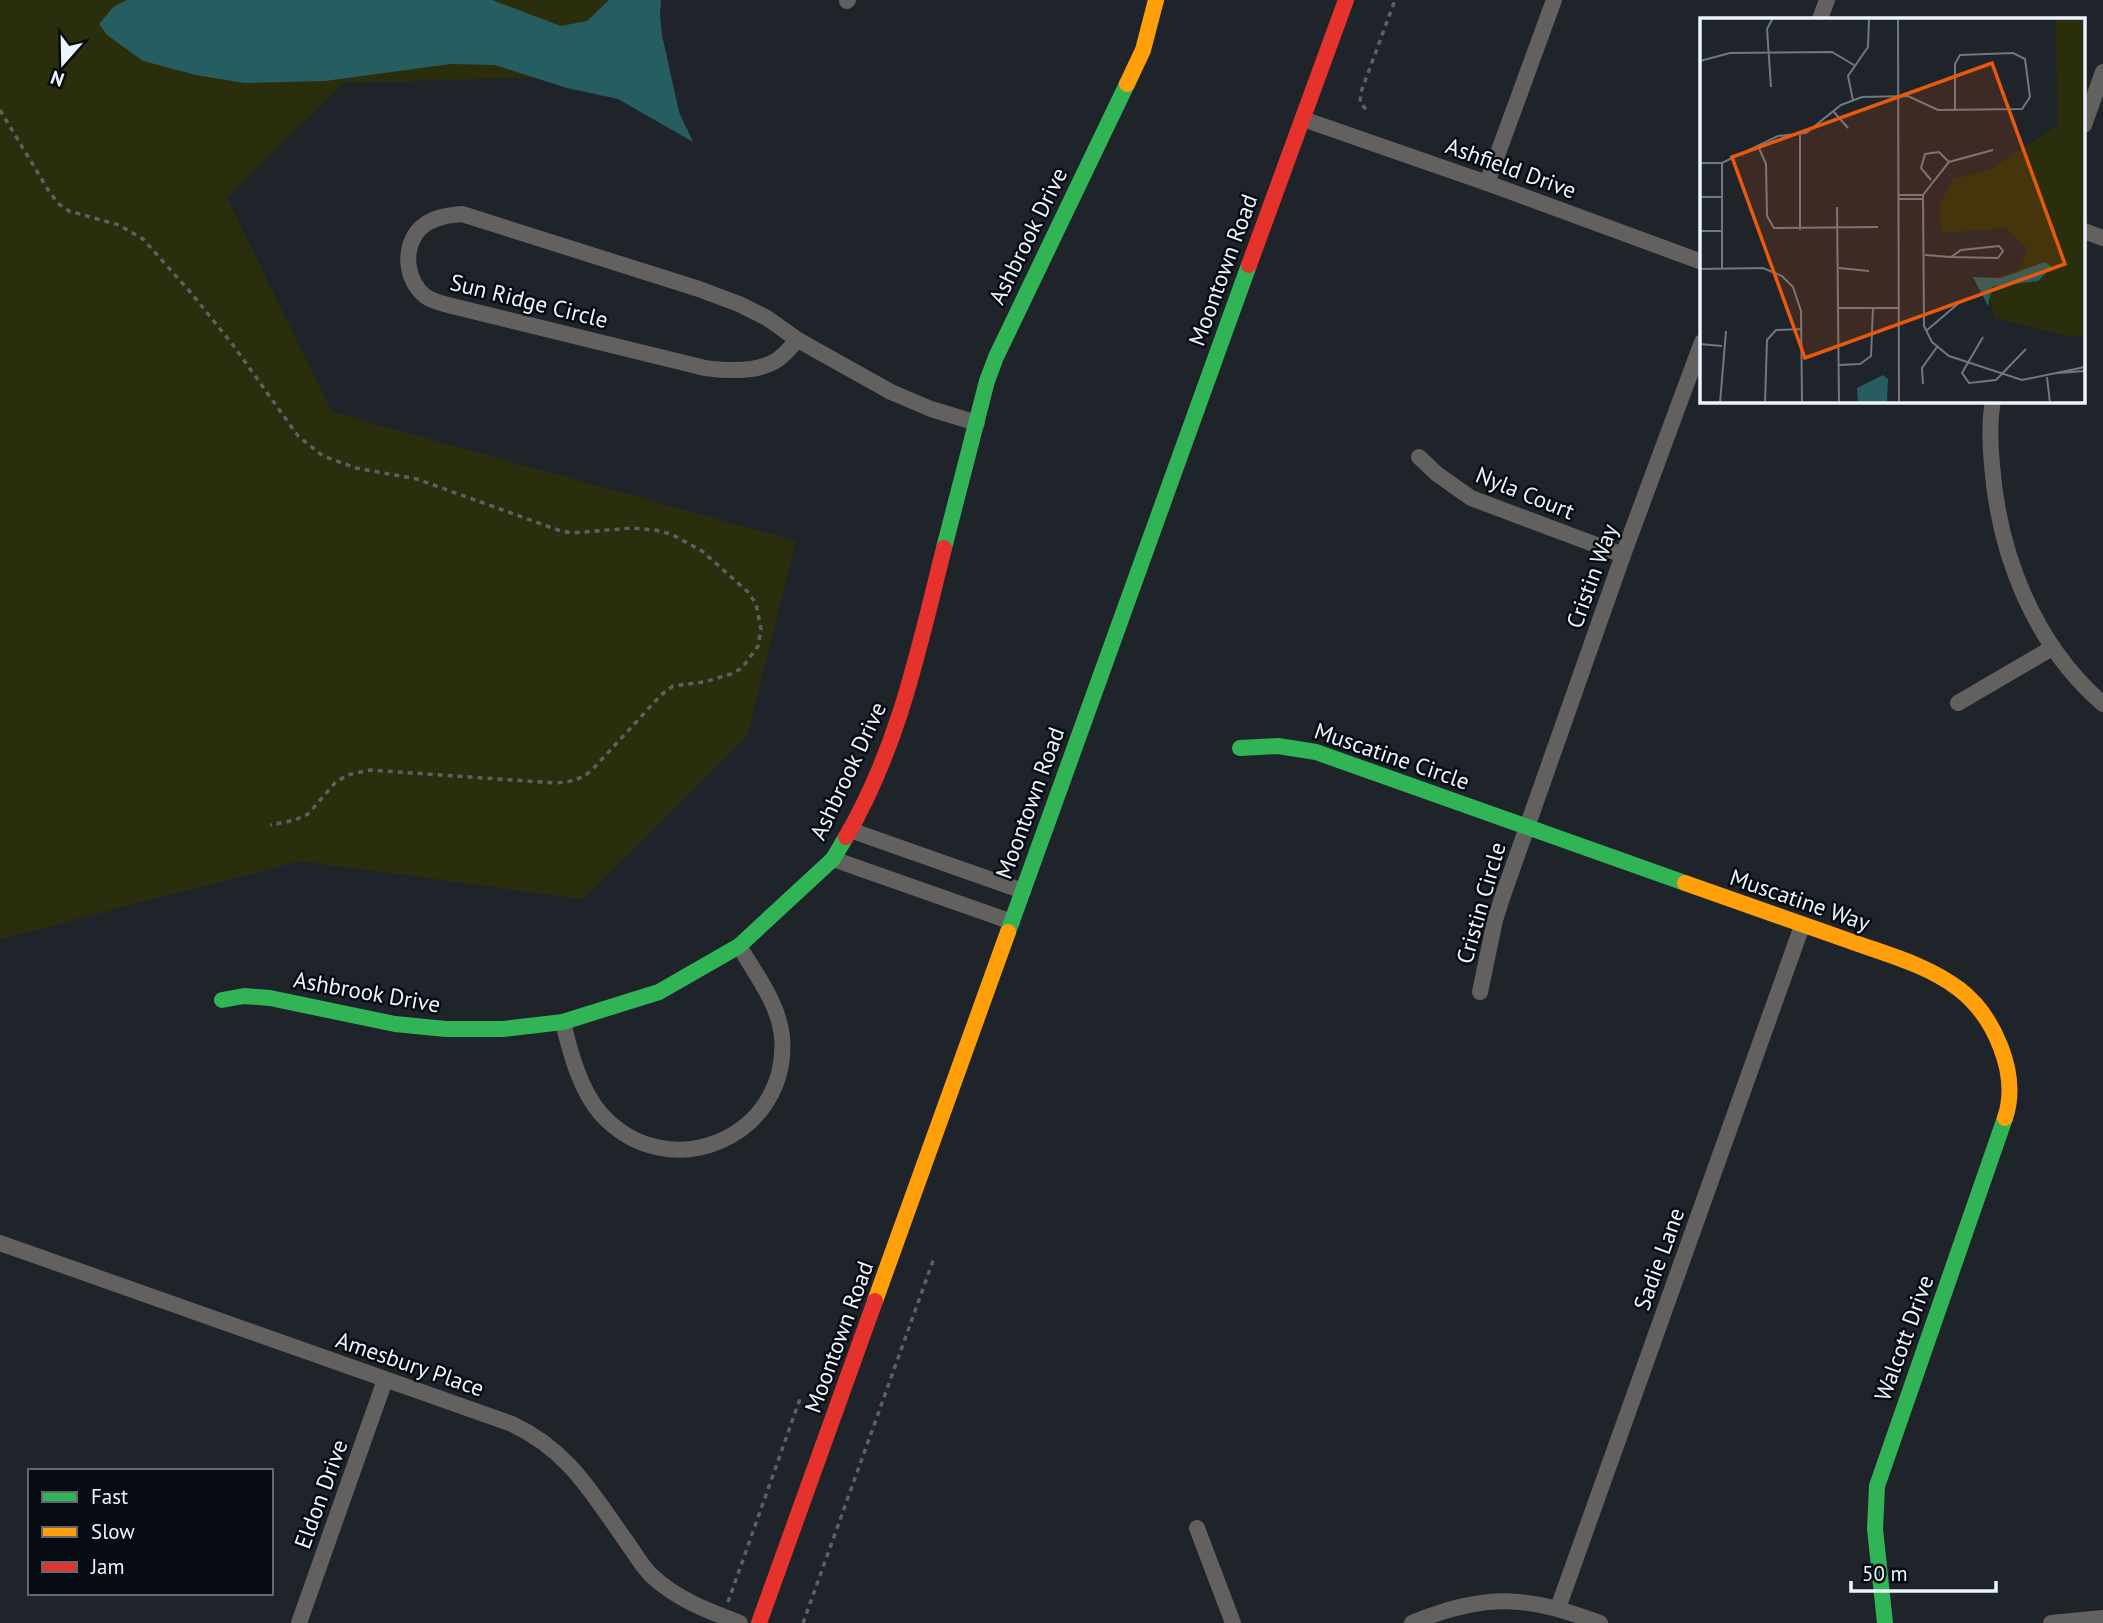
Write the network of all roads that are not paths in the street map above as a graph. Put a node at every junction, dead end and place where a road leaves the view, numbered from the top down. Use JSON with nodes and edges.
{"nodes":[{"id":1,"x":1156,"y":0,"type":"edge"},
{"id":2,"x":1346,"y":0,"type":"edge"},
{"id":3,"x":1554,"y":0,"type":"edge"},
{"id":4,"x":1827,"y":0,"type":"edge"},
{"id":5,"x":1820,"y":18,"type":"edge"},
{"id":6,"x":2103,"y":72,"type":"edge"},
{"id":7,"x":1303,"y":119,"type":"junction"},
{"id":8,"x":2086,"y":119,"type":"edge"},
{"id":9,"x":1487,"y":183,"type":"junction"},
{"id":10,"x":2086,"y":232,"type":"edge"},
{"id":11,"x":2103,"y":238,"type":"edge"},
{"id":12,"x":1700,"y":261,"type":"edge"},
{"id":13,"x":798,"y":340,"type":"junction"},
{"id":14,"x":1700,"y":347,"type":"edge"},
{"id":15,"x":1993,"y":402,"type":"edge"},
{"id":16,"x":977,"y":423,"type":"junction"},
{"id":17,"x":1419,"y":457,"type":"dead end"},
{"id":18,"x":1623,"y":555,"type":"junction"},
{"id":19,"x":2052,"y":648,"type":"junction"},
{"id":20,"x":1958,"y":703,"type":"dead end"},
{"id":21,"x":2103,"y":705,"type":"edge"},
{"id":22,"x":1240,"y":748,"type":"dead end"},
{"id":23,"x":1527,"y":827,"type":"junction"},
{"id":24,"x":850,"y":830,"type":"junction"},
{"id":25,"x":833,"y":859,"type":"junction"},
{"id":26,"x":1023,"y":891,"type":"junction"},
{"id":27,"x":1012,"y":922,"type":"junction"},
{"id":28,"x":1802,"y":926,"type":"junction"},
{"id":29,"x":739,"y":946,"type":"junction"},
{"id":30,"x":1480,"y":992,"type":"dead end"},
{"id":31,"x":222,"y":1000,"type":"dead end"},
{"id":32,"x":563,"y":1021,"type":"junction"},
{"id":33,"x":2009,"y":1074,"type":"joint"},
{"id":34,"x":0,"y":1243,"type":"edge"},
{"id":35,"x":385,"y":1380,"type":"junction"},
{"id":36,"x":1196,"y":1528,"type":"dead end"},
{"id":37,"x":1558,"y":1608,"type":"junction"},
{"id":38,"x":2103,"y":1618,"type":"edge"},
{"id":39,"x":299,"y":1623,"type":"edge"},
{"id":40,"x":740,"y":1623,"type":"edge"},
{"id":41,"x":759,"y":1623,"type":"edge"},
{"id":42,"x":1233,"y":1623,"type":"edge"},
{"id":43,"x":1412,"y":1623,"type":"edge"},
{"id":44,"x":1600,"y":1623,"type":"edge"},
{"id":45,"x":1885,"y":1623,"type":"edge"},
{"id":46,"x":2051,"y":1623,"type":"edge"}],
"edges":[{"from":1,"to":16,"type":"street","name":"Ashbrook Drive"},
{"from":2,"to":7,"type":"street","name":"Moontown Road"},
{"from":3,"to":9,"type":"street"},
{"from":4,"to":5,"type":"street"},
{"from":6,"to":8,"type":"street"},
{"from":7,"to":9,"type":"street","name":"Ashfield Drive"},
{"from":7,"to":26,"type":"street","name":"Moontown Road"},
{"from":9,"to":12,"type":"street","name":"Ashfield Drive"},
{"from":10,"to":11,"type":"street"},
{"from":13,"to":13,"type":"street","name":"Sun Ridge Circle"},
{"from":13,"to":16,"type":"street","name":"Sun Ridge Circle"},
{"from":14,"to":18,"type":"street","name":"Cristin Way"},
{"from":15,"to":19,"type":"street"},
{"from":16,"to":24,"type":"street","name":"Ashbrook Drive"},
{"from":17,"to":18,"type":"street","name":"Nyla Court"},
{"from":18,"to":23,"type":"street","name":"Cristin Way"},
{"from":19,"to":20,"type":"street"},
{"from":19,"to":21,"type":"street"},
{"from":22,"to":23,"type":"street","name":"Muscatine Circle"},
{"from":23,"to":28,"type":"street","name":"Muscatine Way"},
{"from":23,"to":30,"type":"street","name":"Cristin Circle"},
{"from":24,"to":25,"type":"street","name":"Ashbrook Drive"},
{"from":24,"to":26,"type":"street"},
{"from":25,"to":27,"type":"street"},
{"from":25,"to":29,"type":"street","name":"Ashbrook Drive"},
{"from":26,"to":27,"type":"street","name":"Moontown Road"},
{"from":27,"to":41,"type":"street","name":"Moontown Road"},
{"from":28,"to":33,"type":"street","name":"Muscatine Way"},
{"from":28,"to":37,"type":"street","name":"Sadie Lane"},
{"from":29,"to":32,"type":"street","name":"Ashbrook Drive"},
{"from":29,"to":32,"type":"street"},
{"from":31,"to":32,"type":"street","name":"Ashbrook Drive"},
{"from":33,"to":45,"type":"street","name":"Walcott Drive"},
{"from":34,"to":35,"type":"street","name":"Amesbury Place"},
{"from":35,"to":39,"type":"street","name":"Eldon Drive"},
{"from":35,"to":40,"type":"street","name":"Amesbury Place"},
{"from":36,"to":42,"type":"street"},
{"from":37,"to":43,"type":"street"},
{"from":37,"to":44,"type":"street"},
{"from":38,"to":46,"type":"street"}]}
